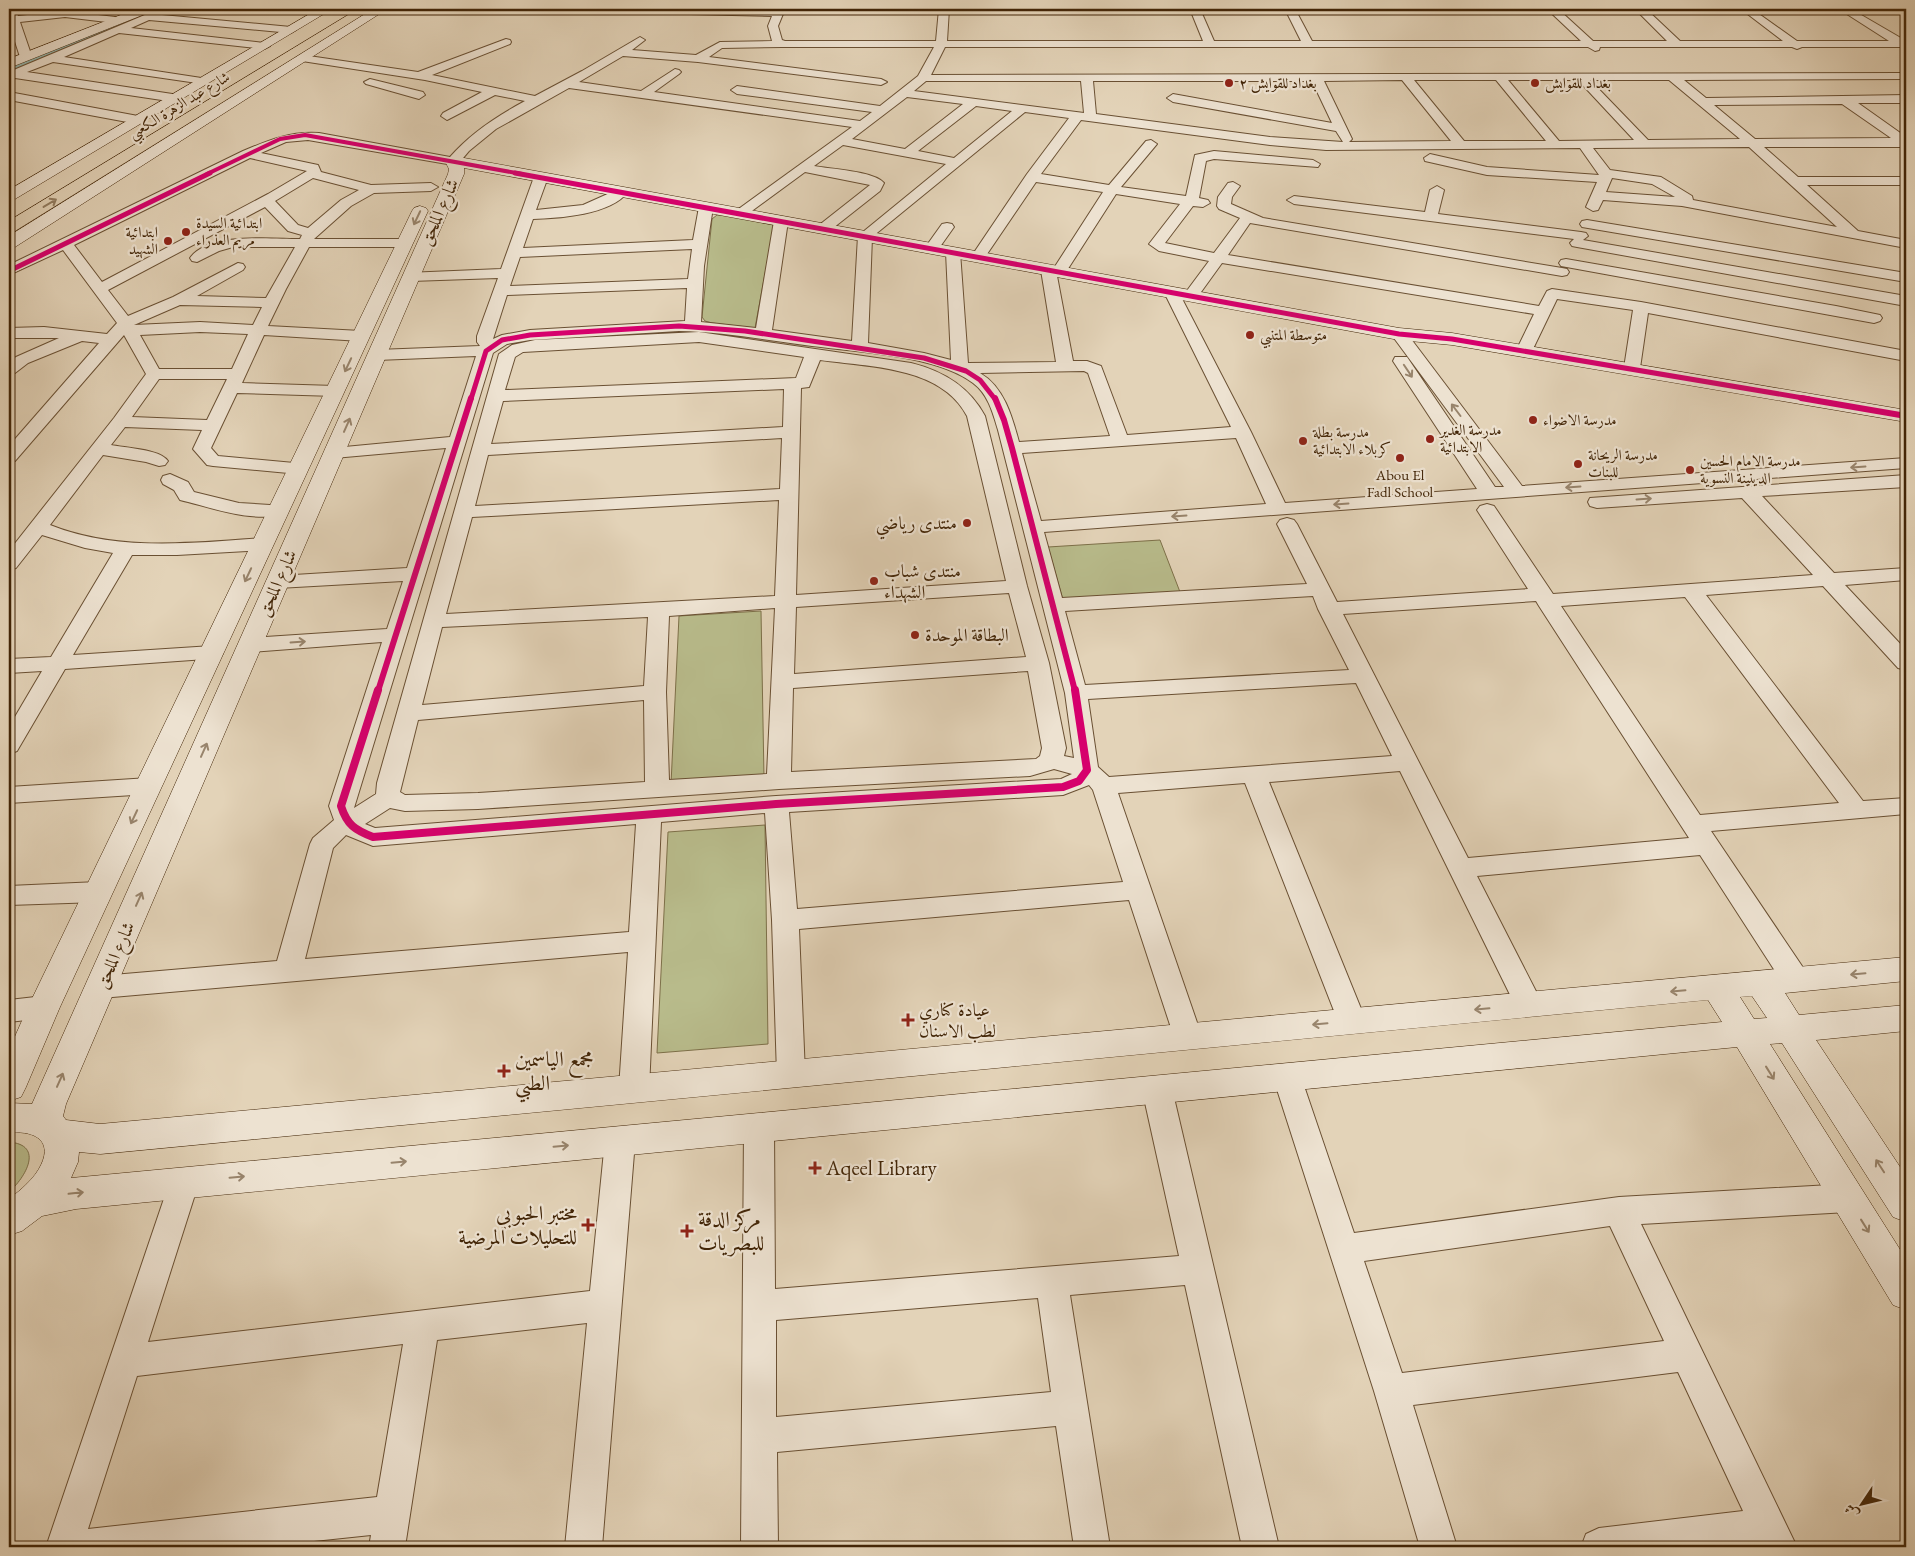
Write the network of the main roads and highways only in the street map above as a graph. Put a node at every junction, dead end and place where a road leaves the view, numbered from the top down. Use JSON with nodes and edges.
{"nodes":[{"id":1,"x":342,"y":9,"type":"edge"},
{"id":2,"x":366,"y":9,"type":"edge"},
{"id":3,"x":197,"y":96,"type":"junction"},
{"id":4,"x":223,"y":97,"type":"junction"},
{"id":5,"x":169,"y":112,"type":"junction"},
{"id":6,"x":192,"y":116,"type":"junction"},
{"id":7,"x":9,"y":205,"type":"edge"},
{"id":8,"x":9,"y":228,"type":"edge"}],
"edges":[{"from":1,"to":3,"type":"main road","name":"شارع عبد الزهرة الكعبي"},
{"from":2,"to":4,"type":"main road","name":"شارع عبد الزهرة الكعبي"},
{"from":3,"to":4,"type":"main road"},
{"from":3,"to":5,"type":"main road","name":"شارع عبد الزهرة الكعبي"},
{"from":4,"to":6,"type":"main road","name":"شارع عبد الزهرة الكعبي"},
{"from":5,"to":6,"type":"main road"},
{"from":5,"to":7,"type":"main road","name":"شارع عبد الزهرة الكعبي"},
{"from":8,"to":6,"type":"main road","name":"شارع عبد الزهرة الكعبي","one_way":true}]}
